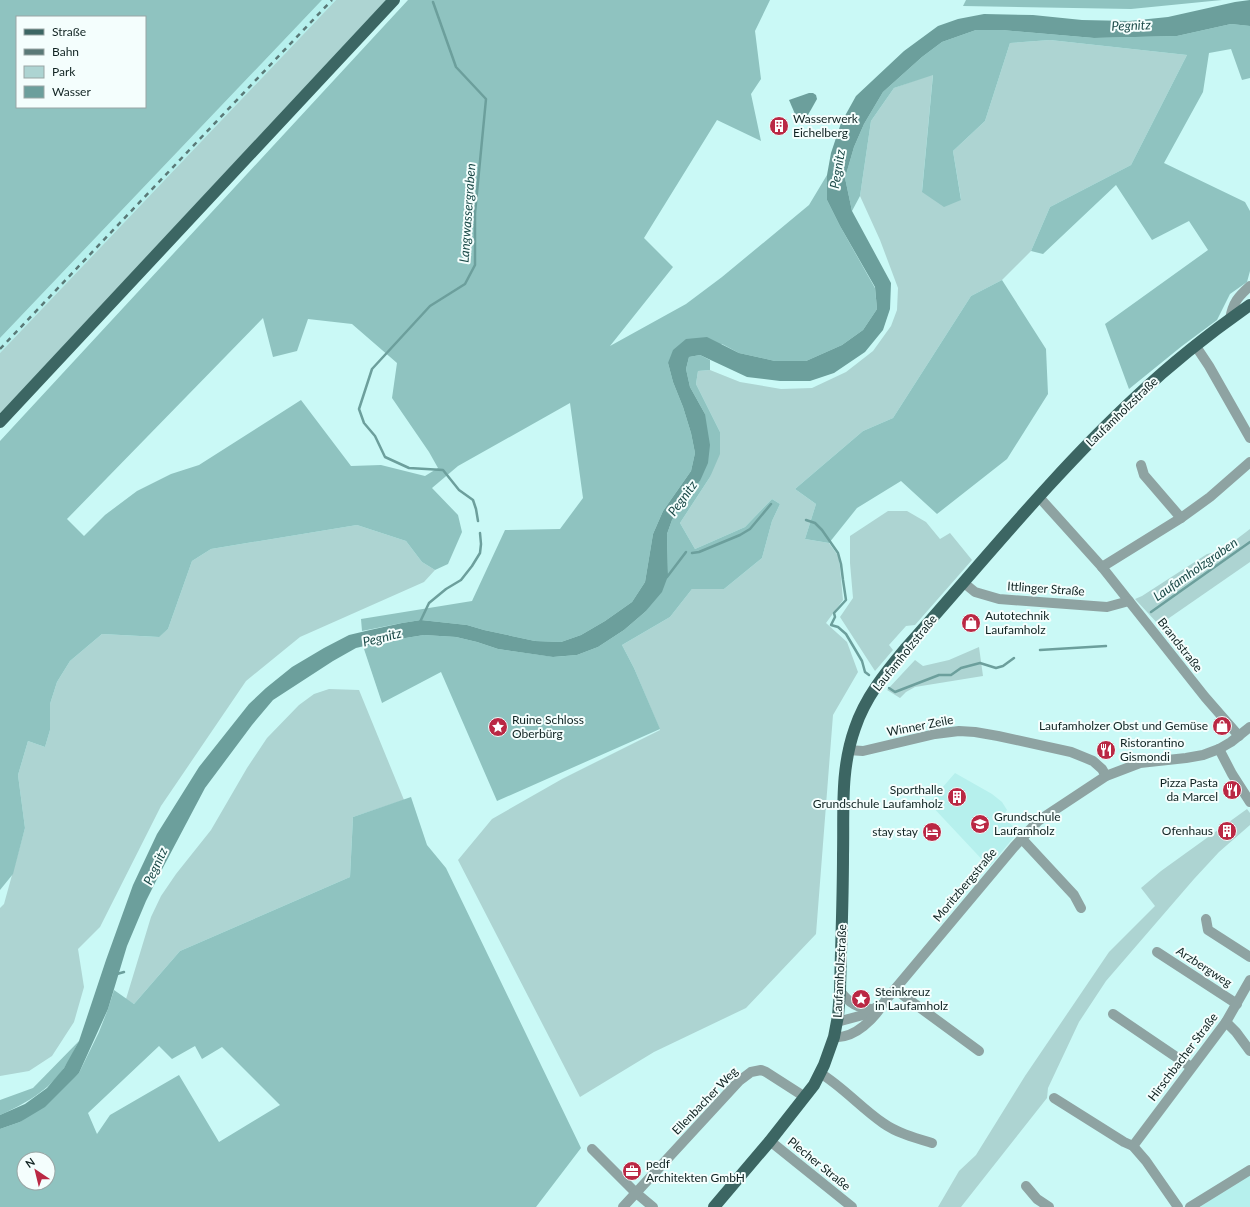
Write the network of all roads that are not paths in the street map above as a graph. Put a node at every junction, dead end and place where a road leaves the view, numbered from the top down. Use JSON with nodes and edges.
{"nodes":[{"id":1,"x":394,"y":0,"type":"edge"},
{"id":2,"x":1250,"y":286,"type":"edge"},
{"id":3,"x":1250,"y":305,"type":"edge"},
{"id":4,"x":1230,"y":319,"type":"junction"},
{"id":5,"x":1195,"y":345,"type":"junction"},
{"id":6,"x":0,"y":422,"type":"edge"},
{"id":7,"x":1250,"y":438,"type":"edge"},
{"id":8,"x":1250,"y":462,"type":"edge"},
{"id":9,"x":1141,"y":465,"type":"dead end"},
{"id":10,"x":1039,"y":497,"type":"junction"},
{"id":11,"x":1181,"y":518,"type":"junction"},
{"id":12,"x":1102,"y":567,"type":"junction"},
{"id":13,"x":964,"y":583,"type":"junction"},
{"id":14,"x":1129,"y":601,"type":"junction"},
{"id":15,"x":1250,"y":727,"type":"edge"},
{"id":16,"x":1239,"y":736,"type":"junction"},
{"id":17,"x":1219,"y":749,"type":"junction"},
{"id":18,"x":848,"y":750,"type":"junction"},
{"id":19,"x":1106,"y":776,"type":"junction"},
{"id":20,"x":1250,"y":802,"type":"edge"},
{"id":21,"x":1022,"y":839,"type":"junction"},
{"id":22,"x":1081,"y":908,"type":"dead end"},
{"id":23,"x":1206,"y":919,"type":"dead end"},
{"id":24,"x":1157,"y":952,"type":"dead end"},
{"id":25,"x":1250,"y":957,"type":"edge"},
{"id":26,"x":1250,"y":980,"type":"edge"},
{"id":27,"x":896,"y":988,"type":"junction"},
{"id":28,"x":840,"y":991,"type":"junction"},
{"id":29,"x":885,"y":1001,"type":"junction"},
{"id":30,"x":1237,"y":1004,"type":"junction"},
{"id":31,"x":873,"y":1009,"type":"junction"},
{"id":32,"x":1113,"y":1014,"type":"dead end"},
{"id":33,"x":837,"y":1022,"type":"junction"},
{"id":34,"x":1226,"y":1022,"type":"junction"},
{"id":35,"x":834,"y":1037,"type":"junction"},
{"id":36,"x":1250,"y":1050,"type":"edge"},
{"id":37,"x":979,"y":1051,"type":"dead end"},
{"id":38,"x":1191,"y":1067,"type":"junction"},
{"id":39,"x":820,"y":1073,"type":"junction"},
{"id":40,"x":805,"y":1098,"type":"junction"},
{"id":41,"x":1054,"y":1098,"type":"dead end"},
{"id":42,"x":770,"y":1141,"type":"junction"},
{"id":43,"x":932,"y":1143,"type":"dead end"},
{"id":44,"x":1133,"y":1146,"type":"junction"},
{"id":45,"x":592,"y":1149,"type":"dead end"},
{"id":46,"x":1250,"y":1170,"type":"edge"},
{"id":47,"x":1026,"y":1186,"type":"dead end"},
{"id":48,"x":635,"y":1192,"type":"junction"},
{"id":49,"x":623,"y":1207,"type":"edge"},
{"id":50,"x":653,"y":1207,"type":"edge"},
{"id":51,"x":714,"y":1207,"type":"edge"},
{"id":52,"x":852,"y":1207,"type":"edge"},
{"id":53,"x":1049,"y":1207,"type":"edge"},
{"id":54,"x":1178,"y":1207,"type":"edge"},
{"id":55,"x":1190,"y":1207,"type":"edge"}],
"edges":[{"from":1,"to":6,"type":"main road"},
{"from":2,"to":4,"type":"street"},
{"from":3,"to":4,"type":"main road","name":"Laufamholzstraße"},
{"from":4,"to":5,"type":"main road","name":"Laufamholzstraße"},
{"from":5,"to":7,"type":"street"},
{"from":5,"to":10,"type":"main road","name":"Laufamholzstraße"},
{"from":8,"to":11,"type":"street"},
{"from":9,"to":11,"type":"street"},
{"from":10,"to":12,"type":"street","name":"Brandstraße"},
{"from":10,"to":13,"type":"main road","name":"Laufamholzstraße"},
{"from":11,"to":12,"type":"street"},
{"from":12,"to":14,"type":"street","name":"Brandstraße"},
{"from":13,"to":14,"type":"street","name":"Ittlinger Straße"},
{"from":13,"to":18,"type":"main road","name":"Laufamholzstraße"},
{"from":14,"to":16,"type":"street","name":"Brandstraße"},
{"from":15,"to":16,"type":"street","name":"Moritzbergstraße"},
{"from":16,"to":17,"type":"street","name":"Moritzbergstraße"},
{"from":17,"to":19,"type":"street","name":"Moritzbergstraße"},
{"from":17,"to":20,"type":"street"},
{"from":18,"to":19,"type":"street","name":"Winner Zeile"},
{"from":18,"to":28,"type":"main road","name":"Laufamholzstraße"},
{"from":19,"to":21,"type":"street","name":"Moritzbergstraße"},
{"from":21,"to":22,"type":"street"},
{"from":21,"to":27,"type":"street","name":"Moritzbergstraße"},
{"from":23,"to":25,"type":"street"},
{"from":24,"to":30,"type":"street","name":"Arzbergweg"},
{"from":26,"to":30,"type":"street","name":"Hirschbacher Straße"},
{"from":27,"to":29,"type":"street","name":"Moritzbergstraße"},
{"from":27,"to":37,"type":"street"},
{"from":28,"to":31,"type":"street"},
{"from":28,"to":33,"type":"main road","name":"Laufamholzstraße"},
{"from":29,"to":31,"type":"street","name":"Moritzbergstraße"},
{"from":29,"to":35,"type":"street","name":"Moritzbergstraße"},
{"from":30,"to":34,"type":"street","name":"Hirschbacher Straße"},
{"from":31,"to":33,"type":"street","name":"Moritzbergstraße"},
{"from":32,"to":38,"type":"street"},
{"from":33,"to":35,"type":"main road","name":"Laufamholzstraße"},
{"from":34,"to":36,"type":"street"},
{"from":34,"to":38,"type":"street","name":"Hirschbacher Straße"},
{"from":35,"to":39,"type":"main road","name":"Laufamholzstraße"},
{"from":38,"to":44,"type":"street","name":"Hirschbacher Straße"},
{"from":39,"to":40,"type":"main road","name":"Laufamholzstraße"},
{"from":39,"to":43,"type":"street"},
{"from":40,"to":42,"type":"main road","name":"Laufamholzstraße"},
{"from":40,"to":48,"type":"street","name":"Ellenbacher Weg"},
{"from":41,"to":44,"type":"street"},
{"from":42,"to":51,"type":"main road","name":"Laufamholzstraße"},
{"from":42,"to":52,"type":"street","name":"Plecher Straße"},
{"from":44,"to":54,"type":"street"},
{"from":45,"to":48,"type":"street"},
{"from":46,"to":55,"type":"street"},
{"from":47,"to":53,"type":"street"},
{"from":48,"to":49,"type":"street","name":"Ellenbacher Weg"},
{"from":48,"to":50,"type":"street"}]}
